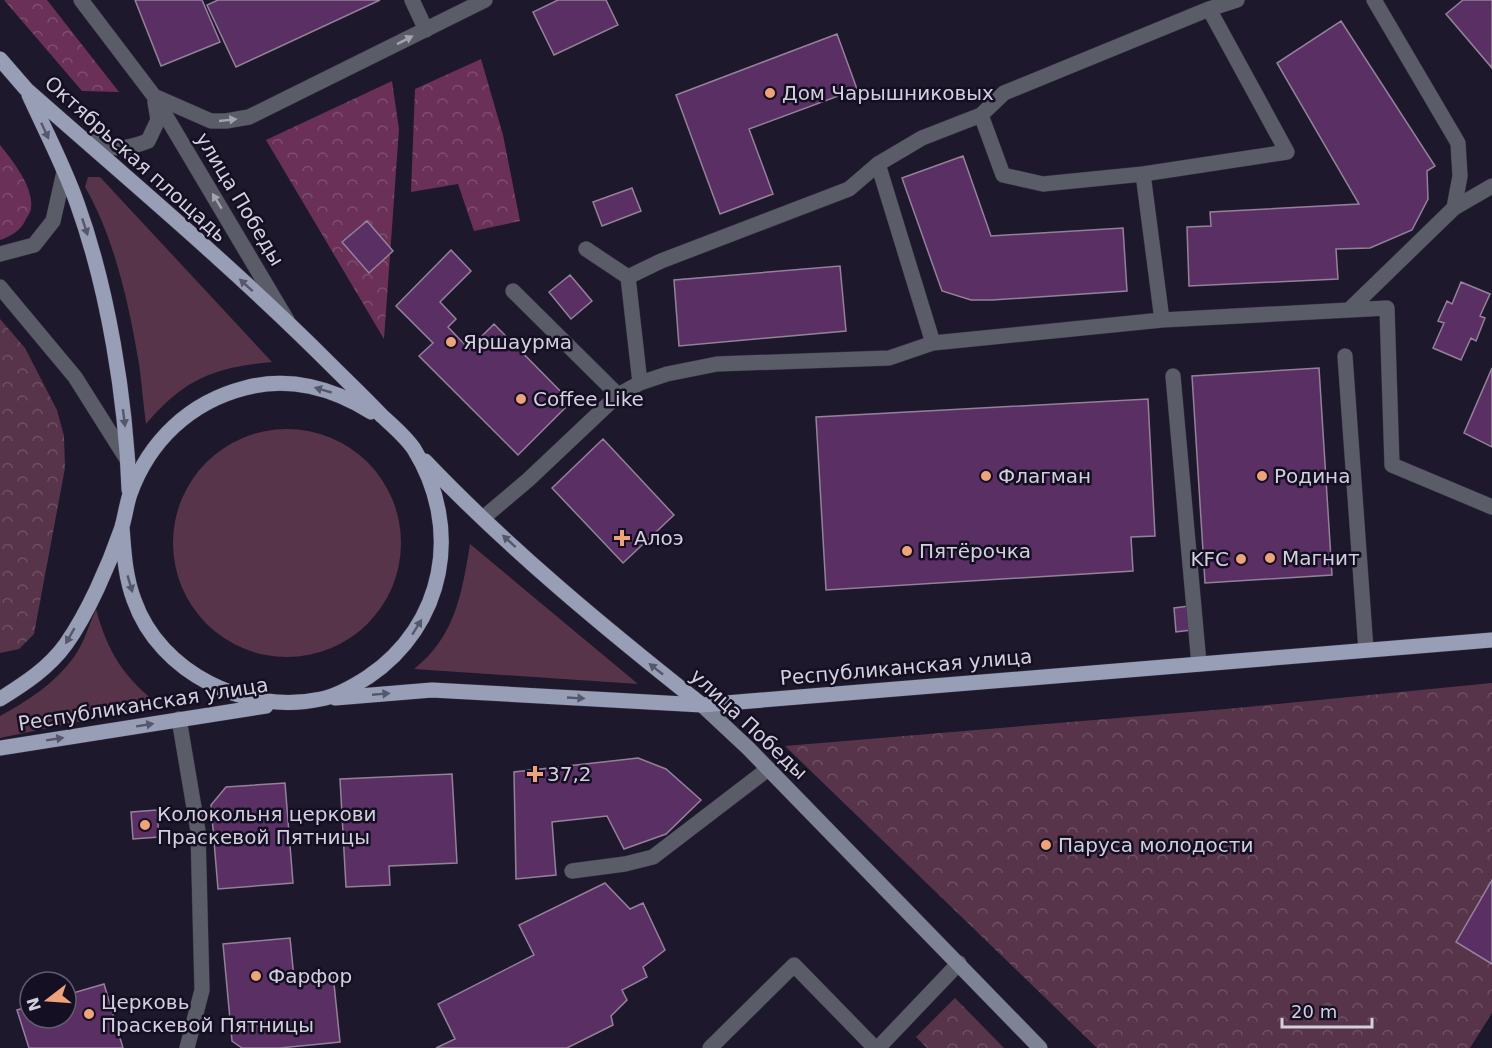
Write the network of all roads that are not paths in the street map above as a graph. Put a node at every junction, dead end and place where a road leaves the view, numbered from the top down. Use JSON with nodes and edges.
{"nodes":[{"id":1,"x":81,"y":0,"type":"edge"},
{"id":2,"x":412,"y":0,"type":"edge"},
{"id":3,"x":484,"y":0,"type":"edge"},
{"id":4,"x":1237,"y":0,"type":"edge"},
{"id":5,"x":1374,"y":0,"type":"edge"},
{"id":6,"x":1209,"y":9,"type":"junction"},
{"id":7,"x":426,"y":30,"type":"junction"},
{"id":8,"x":0,"y":59,"type":"edge"},
{"id":9,"x":26,"y":89,"type":"junction"},
{"id":10,"x":154,"y":96,"type":"junction"},
{"id":11,"x":981,"y":115,"type":"junction"},
{"id":12,"x":79,"y":136,"type":"junction"},
{"id":13,"x":878,"y":164,"type":"junction"},
{"id":14,"x":64,"y":172,"type":"junction"},
{"id":15,"x":1143,"y":174,"type":"junction"},
{"id":16,"x":1492,"y":186,"type":"edge"},
{"id":17,"x":1455,"y":208,"type":"junction"},
{"id":18,"x":586,"y":249,"type":"dead end"},
{"id":19,"x":0,"y":254,"type":"edge"},
{"id":20,"x":628,"y":277,"type":"junction"},
{"id":21,"x":0,"y":287,"type":"edge"},
{"id":22,"x":513,"y":291,"type":"dead end"},
{"id":23,"x":1349,"y":310,"type":"junction"},
{"id":24,"x":1162,"y":320,"type":"junction"},
{"id":25,"x":290,"y":324,"type":"junction"},
{"id":26,"x":933,"y":343,"type":"junction"},
{"id":27,"x":1345,"y":356,"type":"dead end"},
{"id":28,"x":1173,"y":376,"type":"dead end"},
{"id":29,"x":640,"y":383,"type":"junction"},
{"id":30,"x":618,"y":395,"type":"junction"},
{"id":31,"x":393,"y":427,"type":"junction"},
{"id":32,"x":413,"y":447,"type":"junction"},
{"id":33,"x":128,"y":461,"type":"junction"},
{"id":34,"x":130,"y":495,"type":"junction"},
{"id":35,"x":1492,"y":507,"type":"edge"},
{"id":36,"x":483,"y":518,"type":"junction"},
{"id":37,"x":122,"y":527,"type":"junction"},
{"id":38,"x":1492,"y":640,"type":"edge"},
{"id":39,"x":1366,"y":650,"type":"junction"},
{"id":40,"x":1199,"y":664,"type":"junction"},
{"id":41,"x":0,"y":699,"type":"edge"},
{"id":42,"x":323,"y":699,"type":"junction"},
{"id":43,"x":292,"y":702,"type":"junction"},
{"id":44,"x":702,"y":705,"type":"junction"},
{"id":45,"x":179,"y":719,"type":"junction"},
{"id":46,"x":0,"y":748,"type":"edge"},
{"id":47,"x":768,"y":769,"type":"junction"},
{"id":48,"x":572,"y":871,"type":"dead end"},
{"id":49,"x":959,"y":963,"type":"junction"},
{"id":50,"x":187,"y":1048,"type":"edge"},
{"id":51,"x":710,"y":1048,"type":"edge"},
{"id":52,"x":877,"y":1048,"type":"edge"},
{"id":53,"x":1040,"y":1048,"type":"edge"}],
"edges":[{"from":1,"to":10,"type":"street","name":"улица Победы"},
{"from":2,"to":7,"type":"street"},
{"from":3,"to":7,"type":"street"},
{"from":4,"to":6,"type":"street"},
{"from":5,"to":17,"type":"street"},
{"from":6,"to":11,"type":"street"},
{"from":6,"to":15,"type":"street"},
{"from":10,"to":7,"type":"street","one_way":true},
{"from":8,"to":9,"type":"main road"},
{"from":9,"to":12,"type":"main road","name":"Октябрьская площадь"},
{"from":9,"to":14,"type":"main road","name":"Октябрьская площадь","one_way":true},
{"from":10,"to":12,"type":"street"},
{"from":25,"to":10,"type":"street","name":"улица Победы","one_way":true},
{"from":11,"to":13,"type":"street"},
{"from":11,"to":15,"type":"street"},
{"from":25,"to":12,"type":"main road","name":"Октябрьская площадь","one_way":true},
{"from":13,"to":20,"type":"street"},
{"from":13,"to":26,"type":"street"},
{"from":14,"to":19,"type":"street"},
{"from":14,"to":33,"type":"main road","name":"Октябрьская площадь","one_way":true},
{"from":15,"to":24,"type":"street"},
{"from":16,"to":17,"type":"street"},
{"from":17,"to":23,"type":"street"},
{"from":18,"to":20,"type":"street"},
{"from":20,"to":29,"type":"street"},
{"from":21,"to":33,"type":"street"},
{"from":22,"to":30,"type":"street"},
{"from":23,"to":24,"type":"street"},
{"from":23,"to":35,"type":"street"},
{"from":24,"to":26,"type":"street"},
{"from":25,"to":31,"type":"main road","name":"Октябрьская площадь"},
{"from":26,"to":29,"type":"street"},
{"from":27,"to":39,"type":"street"},
{"from":28,"to":40,"type":"street"},
{"from":29,"to":30,"type":"street"},
{"from":30,"to":36,"type":"street"},
{"from":31,"to":32,"type":"main road","name":"Октябрьская площадь"},
{"from":31,"to":34,"type":"main road","name":"Октябрьская площадь","one_way":true},
{"from":32,"to":36,"type":"main road","name":"улица Победы"},
{"from":42,"to":32,"type":"main road","name":"Октябрьская площадь","one_way":true},
{"from":33,"to":34,"type":"main road","name":"Октябрьская площадь"},
{"from":34,"to":37,"type":"main road","name":"Октябрьская площадь"},
{"from":44,"to":36,"type":"main road","name":"улица Победы","one_way":true},
{"from":37,"to":41,"type":"main road","name":"Октябрьская площадь","one_way":true},
{"from":37,"to":43,"type":"main road","name":"Октябрьская площадь","one_way":true},
{"from":38,"to":39,"type":"main road","name":"Республиканская улица"},
{"from":39,"to":40,"type":"main road","name":"Республиканская улица"},
{"from":40,"to":44,"type":"main road","name":"Республиканская улица"},
{"from":42,"to":43,"type":"main road","name":"Октябрьская площадь"},
{"from":42,"to":44,"type":"main road","name":"Республиканская улица","one_way":true},
{"from":43,"to":45,"type":"main road","name":"Республиканская улица"},
{"from":44,"to":47,"type":"main road","name":"улица Победы"},
{"from":46,"to":45,"type":"main road","name":"Республиканская улица","one_way":true},
{"from":45,"to":50,"type":"street"},
{"from":47,"to":48,"type":"street"},
{"from":47,"to":49,"type":"main road","name":"улица Победы"},
{"from":49,"to":52,"type":"street"},
{"from":49,"to":53,"type":"main road","name":"улица Победы"},
{"from":51,"to":52,"type":"street"}]}
